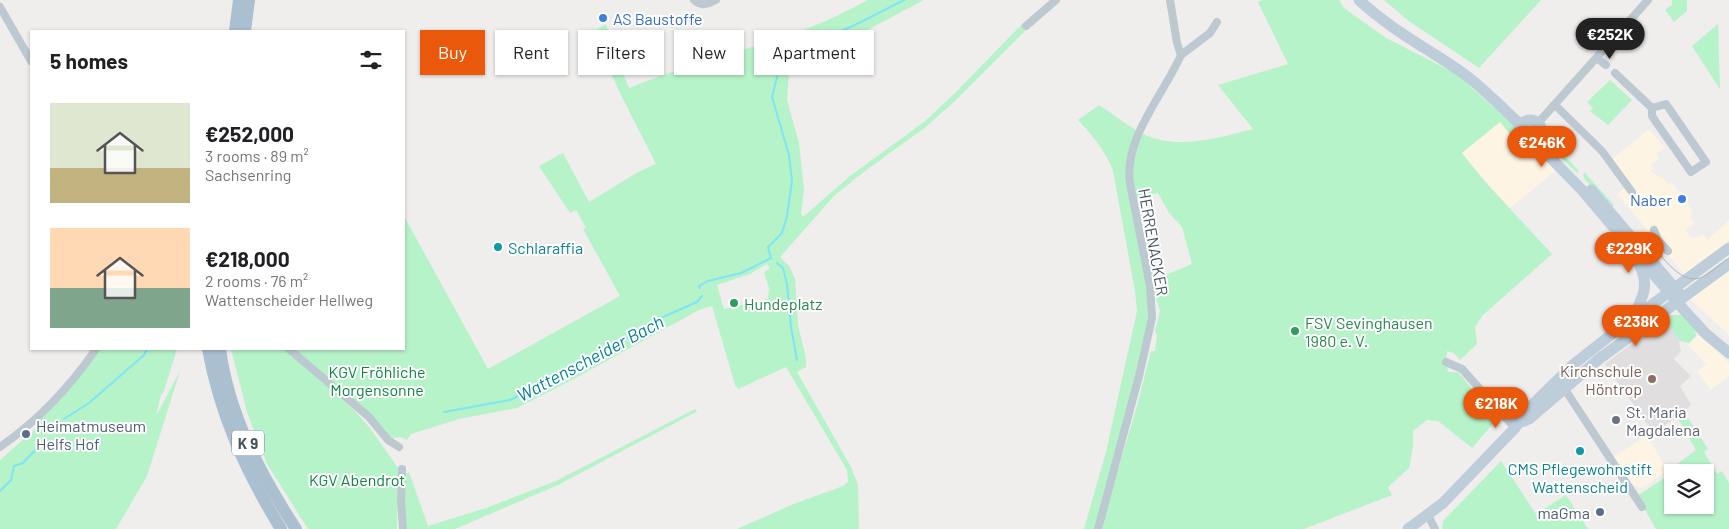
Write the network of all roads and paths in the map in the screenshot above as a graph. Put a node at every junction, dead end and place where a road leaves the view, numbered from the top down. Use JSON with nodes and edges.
{"nodes":[{"id":1,"x":239,"y":0,"type":"edge"},
{"id":2,"x":249,"y":0,"type":"edge"},
{"id":3,"x":694,"y":0,"type":"edge"},
{"id":4,"x":716,"y":0,"type":"edge"},
{"id":5,"x":1056,"y":0,"type":"edge"},
{"id":6,"x":1170,"y":0,"type":"edge"},
{"id":7,"x":1359,"y":0,"type":"edge"},
{"id":8,"x":1648,"y":0,"type":"edge"},
{"id":9,"x":0,"y":7,"type":"edge"},
{"id":10,"x":1217,"y":22,"type":"dead end"},
{"id":11,"x":1026,"y":26,"type":"dead end"},
{"id":12,"x":234,"y":30,"type":"edge"},
{"id":13,"x":245,"y":30,"type":"edge"},
{"id":14,"x":1181,"y":55,"type":"junction"},
{"id":15,"x":1597,"y":58,"type":"junction"},
{"id":16,"x":30,"y":59,"type":"edge"},
{"id":17,"x":1606,"y":65,"type":"dead end"},
{"id":18,"x":1615,"y":74,"type":"dead end"},
{"id":19,"x":1555,"y":105,"type":"junction"},
{"id":20,"x":1652,"y":108,"type":"junction"},
{"id":21,"x":1538,"y":123,"type":"junction"},
{"id":22,"x":1521,"y":125,"type":"junction"},
{"id":23,"x":1538,"y":140,"type":"junction"},
{"id":24,"x":1632,"y":192,"type":"dead end"},
{"id":25,"x":1654,"y":230,"type":"dead end"},
{"id":26,"x":1729,"y":248,"type":"edge"},
{"id":27,"x":1668,"y":251,"type":"dead end"},
{"id":28,"x":1635,"y":254,"type":"junction"},
{"id":29,"x":1729,"y":264,"type":"edge"},
{"id":30,"x":1672,"y":290,"type":"junction"},
{"id":31,"x":1680,"y":300,"type":"junction"},
{"id":32,"x":1633,"y":318,"type":"junction"},
{"id":33,"x":1729,"y":345,"type":"edge"},
{"id":34,"x":95,"y":350,"type":"edge"},
{"id":35,"x":208,"y":350,"type":"edge"},
{"id":36,"x":220,"y":350,"type":"edge"},
{"id":37,"x":290,"y":350,"type":"edge"},
{"id":38,"x":1729,"y":353,"type":"edge"},
{"id":39,"x":1446,"y":362,"type":"dead end"},
{"id":40,"x":1561,"y":384,"type":"junction"},
{"id":41,"x":1517,"y":426,"type":"junction"},
{"id":42,"x":399,"y":447,"type":"dead end"},
{"id":43,"x":0,"y":448,"type":"edge"},
{"id":44,"x":402,"y":469,"type":"dead end"},
{"id":45,"x":1642,"y":507,"type":"dead end"},
{"id":46,"x":1428,"y":516,"type":"junction"},
{"id":47,"x":281,"y":529,"type":"edge"},
{"id":48,"x":296,"y":529,"type":"edge"},
{"id":49,"x":403,"y":529,"type":"edge"},
{"id":50,"x":1098,"y":529,"type":"edge"},
{"id":51,"x":1408,"y":529,"type":"edge"},
{"id":52,"x":1435,"y":529,"type":"edge"}],
"edges":[{"from":1,"to":12,"type":"main road"},
{"from":2,"to":13,"type":"main road"},
{"from":3,"to":4,"type":"street"},
{"from":5,"to":11,"type":"street"},
{"from":6,"to":14,"type":"street"},
{"from":7,"to":22,"type":"street"},
{"from":8,"to":15,"type":"street"},
{"from":9,"to":16,"type":"street"},
{"from":10,"to":14,"type":"street","name":"HERRENACKER"},
{"from":14,"to":50,"type":"street","name":"HERRENACKER"},
{"from":15,"to":17,"type":"street"},
{"from":15,"to":19,"type":"street"},
{"from":18,"to":20,"type":"street"},
{"from":19,"to":21,"type":"street"},
{"from":19,"to":24,"type":"street"},
{"from":20,"to":20,"type":"street"},
{"from":21,"to":22,"type":"street"},
{"from":21,"to":23,"type":"street"},
{"from":22,"to":23,"type":"street"},
{"from":23,"to":28,"type":"street"},
{"from":23,"to":30,"type":"street"},
{"from":25,"to":27,"type":"street"},
{"from":26,"to":30,"type":"street"},
{"from":28,"to":30,"type":"street"},
{"from":28,"to":32,"type":"street"},
{"from":29,"to":31,"type":"street"},
{"from":30,"to":31,"type":"street"},
{"from":30,"to":32,"type":"street"},
{"from":31,"to":33,"type":"street"},
{"from":31,"to":38,"type":"street"},
{"from":31,"to":40,"type":"street"},
{"from":32,"to":40,"type":"street"},
{"from":34,"to":43,"type":"street"},
{"from":35,"to":47,"type":"main road","number":"K 9"},
{"from":36,"to":48,"type":"main road","number":"K 9"},
{"from":37,"to":42,"type":"street"},
{"from":39,"to":41,"type":"street"},
{"from":40,"to":41,"type":"street"},
{"from":40,"to":45,"type":"street"},
{"from":41,"to":46,"type":"street"},
{"from":44,"to":49,"type":"street"},
{"from":46,"to":51,"type":"street"},
{"from":46,"to":52,"type":"street"}]}
